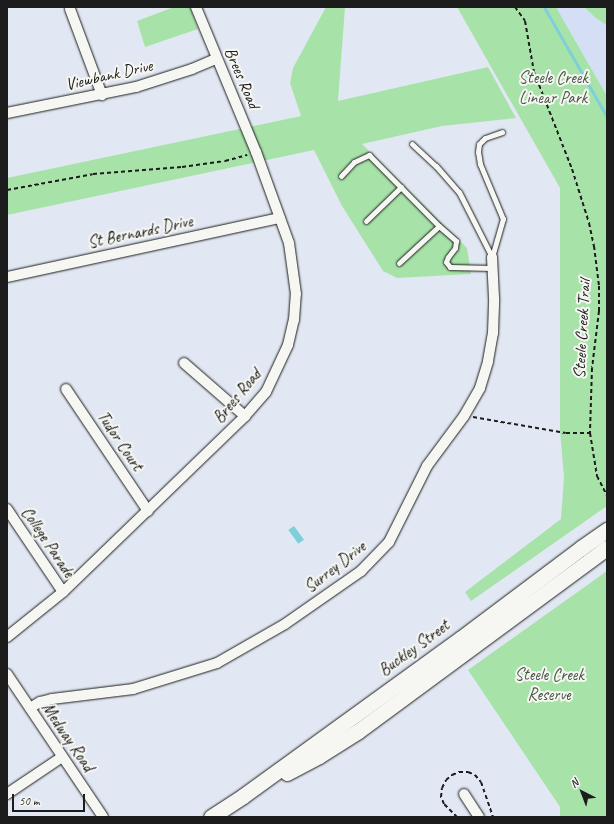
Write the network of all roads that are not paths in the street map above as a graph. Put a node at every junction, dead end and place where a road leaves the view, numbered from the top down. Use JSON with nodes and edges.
{"nodes":[{"id":1,"x":196,"y":7,"type":"edge"},
{"id":2,"x":70,"y":9,"type":"dead end"},
{"id":3,"x":216,"y":59,"type":"junction"},
{"id":4,"x":102,"y":95,"type":"junction"},
{"id":5,"x":7,"y":113,"type":"edge"},
{"id":6,"x":502,"y":132,"type":"dead end"},
{"id":7,"x":412,"y":144,"type":"dead end"},
{"id":8,"x":341,"y":176,"type":"dead end"},
{"id":9,"x":401,"y":187,"type":"junction"},
{"id":10,"x":280,"y":218,"type":"junction"},
{"id":11,"x":366,"y":221,"type":"dead end"},
{"id":12,"x":439,"y":226,"type":"junction"},
{"id":13,"x":492,"y":256,"type":"junction"},
{"id":14,"x":399,"y":263,"type":"dead end"},
{"id":15,"x":492,"y":268,"type":"junction"},
{"id":16,"x":7,"y":277,"type":"edge"},
{"id":17,"x":184,"y":363,"type":"dead end"},
{"id":18,"x":66,"y":389,"type":"dead end"},
{"id":19,"x":245,"y":416,"type":"junction"},
{"id":20,"x":7,"y":509,"type":"edge"},
{"id":21,"x":148,"y":511,"type":"junction"},
{"id":22,"x":607,"y":530,"type":"edge"},
{"id":23,"x":607,"y":548,"type":"edge"},
{"id":24,"x":63,"y":592,"type":"junction"},
{"id":25,"x":7,"y":638,"type":"edge"},
{"id":26,"x":7,"y":674,"type":"edge"},
{"id":27,"x":30,"y":708,"type":"junction"},
{"id":28,"x":62,"y":757,"type":"junction"},
{"id":29,"x":7,"y":794,"type":"edge"},
{"id":30,"x":464,"y":794,"type":"dead end"},
{"id":31,"x":243,"y":796,"type":"junction"},
{"id":32,"x":103,"y":817,"type":"edge"},
{"id":33,"x":210,"y":817,"type":"edge"},
{"id":34,"x":479,"y":817,"type":"edge"}],
"edges":[{"from":1,"to":3,"type":"street","name":"Brees Road"},
{"from":2,"to":4,"type":"street"},
{"from":3,"to":4,"type":"street","name":"Viewbank Drive"},
{"from":3,"to":10,"type":"street","name":"Brees Road"},
{"from":4,"to":5,"type":"street","name":"Viewbank Drive"},
{"from":6,"to":13,"type":"lane"},
{"from":7,"to":13,"type":"lane"},
{"from":8,"to":9,"type":"lane"},
{"from":9,"to":11,"type":"lane"},
{"from":9,"to":12,"type":"lane"},
{"from":10,"to":16,"type":"street","name":"St Bernards Drive"},
{"from":10,"to":19,"type":"street","name":"Brees Road"},
{"from":12,"to":14,"type":"lane"},
{"from":12,"to":15,"type":"lane"},
{"from":13,"to":15,"type":"street","name":"Surrey Drive"},
{"from":15,"to":27,"type":"street","name":"Surrey Drive"},
{"from":17,"to":19,"type":"street"},
{"from":18,"to":21,"type":"street","name":"Tudor Court"},
{"from":19,"to":21,"type":"street","name":"Brees Road"},
{"from":20,"to":24,"type":"street","name":"College Parade"},
{"from":21,"to":24,"type":"street","name":"Brees Road"},
{"from":22,"to":31,"type":"main road","name":"Buckley Street"},
{"from":23,"to":31,"type":"main road","name":"Buckley Street"},
{"from":24,"to":25,"type":"street","name":"Brees Road"},
{"from":26,"to":27,"type":"street","name":"Medway Road"},
{"from":27,"to":28,"type":"street","name":"Medway Road"},
{"from":28,"to":29,"type":"street"},
{"from":28,"to":32,"type":"street","name":"Medway Road"},
{"from":30,"to":34,"type":"street"},
{"from":31,"to":33,"type":"main road","name":"Buckley Street"}]}
